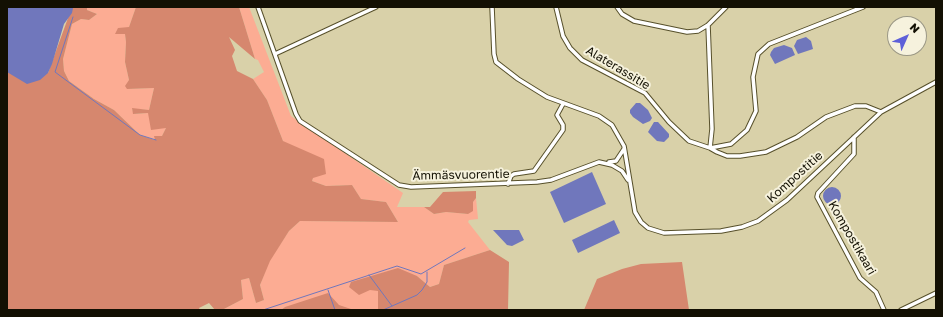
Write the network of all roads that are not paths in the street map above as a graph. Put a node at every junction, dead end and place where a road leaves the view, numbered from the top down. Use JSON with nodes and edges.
{"nodes":[{"id":1,"x":258,"y":7,"type":"edge"},
{"id":2,"x":376,"y":7,"type":"edge"},
{"id":3,"x":492,"y":7,"type":"edge"},
{"id":4,"x":556,"y":7,"type":"edge"},
{"id":5,"x":618,"y":7,"type":"edge"},
{"id":6,"x":726,"y":7,"type":"edge"},
{"id":7,"x":863,"y":7,"type":"edge"},
{"id":8,"x":708,"y":26,"type":"junction"},
{"id":9,"x":275,"y":54,"type":"junction"},
{"id":10,"x":936,"y":82,"type":"edge"},
{"id":11,"x":563,"y":104,"type":"junction"},
{"id":12,"x":882,"y":112,"type":"junction"},
{"id":13,"x":854,"y":136,"type":"junction"},
{"id":14,"x":710,"y":148,"type":"junction"},
{"id":15,"x":624,"y":149,"type":"junction"},
{"id":16,"x":606,"y":162,"type":"junction"},
{"id":17,"x":508,"y":184,"type":"junction"},
{"id":18,"x":630,"y":184,"type":"junction"},
{"id":19,"x":936,"y":293,"type":"edge"},
{"id":20,"x":909,"y":309,"type":"edge"},
{"id":21,"x":884,"y":310,"type":"edge"},
{"id":22,"x":901,"y":310,"type":"edge"}],
"edges":[{"from":1,"to":9,"type":"street","name":"Ämmäsvuorentie"},
{"from":2,"to":9,"type":"street"},
{"from":3,"to":11,"type":"street","name":"Kompostitie"},
{"from":4,"to":14,"type":"street","name":"Alaterassitie"},
{"from":5,"to":8,"type":"street"},
{"from":6,"to":8,"type":"street"},
{"from":7,"to":14,"type":"street","name":"Alaterassitie"},
{"from":8,"to":14,"type":"street"},
{"from":9,"to":17,"type":"street","name":"Ämmäsvuorentie"},
{"from":10,"to":12,"type":"street","name":"Kompostitie"},
{"from":11,"to":15,"type":"street","name":"Kompostitie"},
{"from":11,"to":17,"type":"street"},
{"from":12,"to":13,"type":"street","name":"Kompostitie"},
{"from":12,"to":14,"type":"street"},
{"from":13,"to":18,"type":"street","name":"Kompostitie"},
{"from":13,"to":21,"type":"street","name":"Kompostikaari"},
{"from":15,"to":16,"type":"street","name":"Ämmäsvuorentie"},
{"from":15,"to":18,"type":"street","name":"Kompostitie"},
{"from":16,"to":17,"type":"street","name":"Ämmäsvuorentie"},
{"from":16,"to":18,"type":"street"},
{"from":19,"to":20,"type":"street"},
{"from":20,"to":22,"type":"street"}]}
